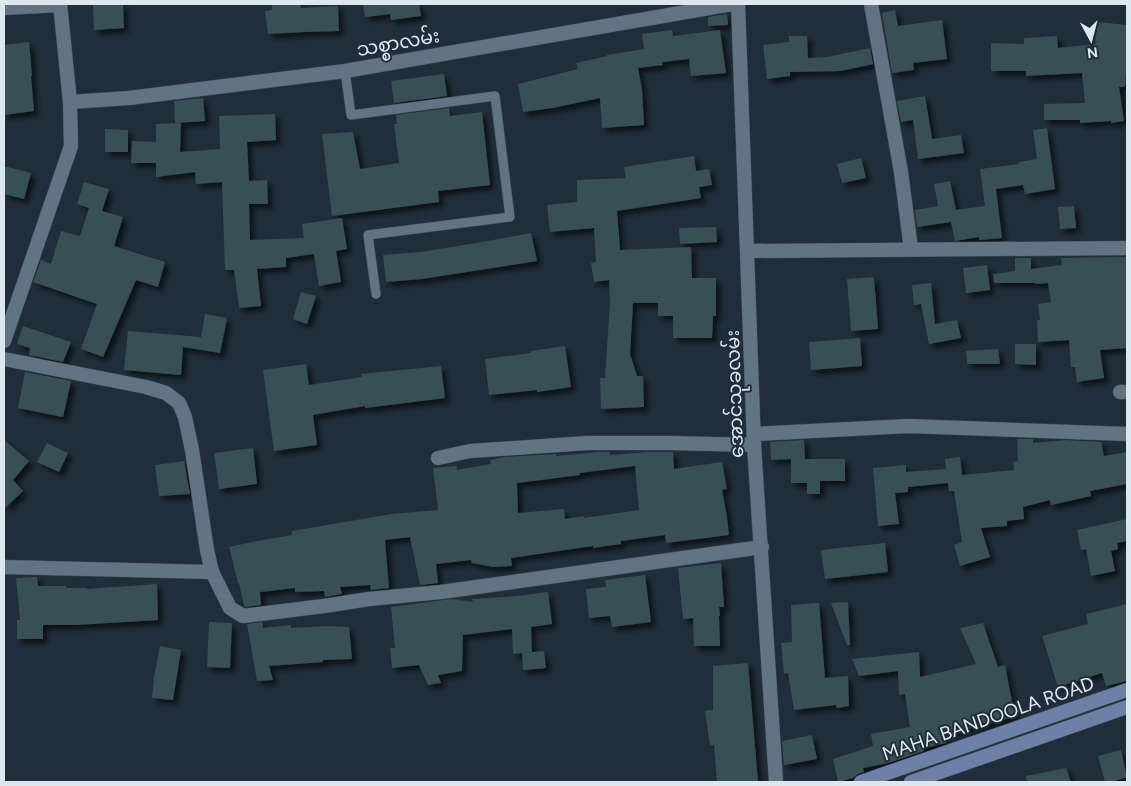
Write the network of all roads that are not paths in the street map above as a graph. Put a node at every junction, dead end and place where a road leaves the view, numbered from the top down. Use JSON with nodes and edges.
{"nodes":[{"id":1,"x":732,"y":4,"type":"edge"},
{"id":2,"x":738,"y":4,"type":"edge"},
{"id":3,"x":871,"y":4,"type":"edge"},
{"id":4,"x":60,"y":5,"type":"edge"},
{"id":5,"x":4,"y":8,"type":"edge"},
{"id":6,"x":346,"y":71,"type":"junction"},
{"id":7,"x":70,"y":102,"type":"junction"},
{"id":8,"x":1127,"y":248,"type":"edge"},
{"id":9,"x":911,"y":250,"type":"junction"},
{"id":10,"x":748,"y":251,"type":"junction"},
{"id":11,"x":376,"y":294,"type":"dead end"},
{"id":12,"x":4,"y":341,"type":"edge"},
{"id":13,"x":4,"y":358,"type":"edge"},
{"id":14,"x":1127,"y":434,"type":"edge"},
{"id":15,"x":754,"y":439,"type":"junction"},
{"id":16,"x":438,"y":458,"type":"dead end"},
{"id":17,"x":762,"y":547,"type":"junction"},
{"id":18,"x":4,"y":567,"type":"edge"},
{"id":19,"x":212,"y":572,"type":"junction"},
{"id":20,"x":1127,"y":690,"type":"edge"},
{"id":21,"x":1127,"y":707,"type":"edge"},
{"id":22,"x":776,"y":782,"type":"edge"},
{"id":23,"x":861,"y":782,"type":"edge"},
{"id":24,"x":911,"y":782,"type":"edge"}],
"edges":[{"from":1,"to":6,"type":"street","name":"သစ္စာလမ်း"},
{"from":2,"to":10,"type":"street","name":"အောင်သုခလမ်း"},
{"from":3,"to":9,"type":"street"},
{"from":4,"to":5,"type":"street"},
{"from":4,"to":7,"type":"street"},
{"from":6,"to":7,"type":"street","name":"သစ္စာလမ်း"},
{"from":6,"to":11,"type":"lane"},
{"from":7,"to":12,"type":"street"},
{"from":8,"to":9,"type":"street"},
{"from":9,"to":10,"type":"street"},
{"from":10,"to":15,"type":"street","name":"အောင်သုခလမ်း"},
{"from":13,"to":19,"type":"street"},
{"from":14,"to":15,"type":"street"},
{"from":15,"to":16,"type":"street"},
{"from":15,"to":17,"type":"street","name":"အောင်သုခလမ်း"},
{"from":17,"to":19,"type":"street"},
{"from":17,"to":22,"type":"street","name":"အောင်သုခလမ်း"},
{"from":18,"to":19,"type":"street"},
{"from":20,"to":23,"type":"main road","name":"MAHA BANDOOLA ROAD"},
{"from":21,"to":24,"type":"main road","name":"MAHA BANDOOLA ROAD"}]}
